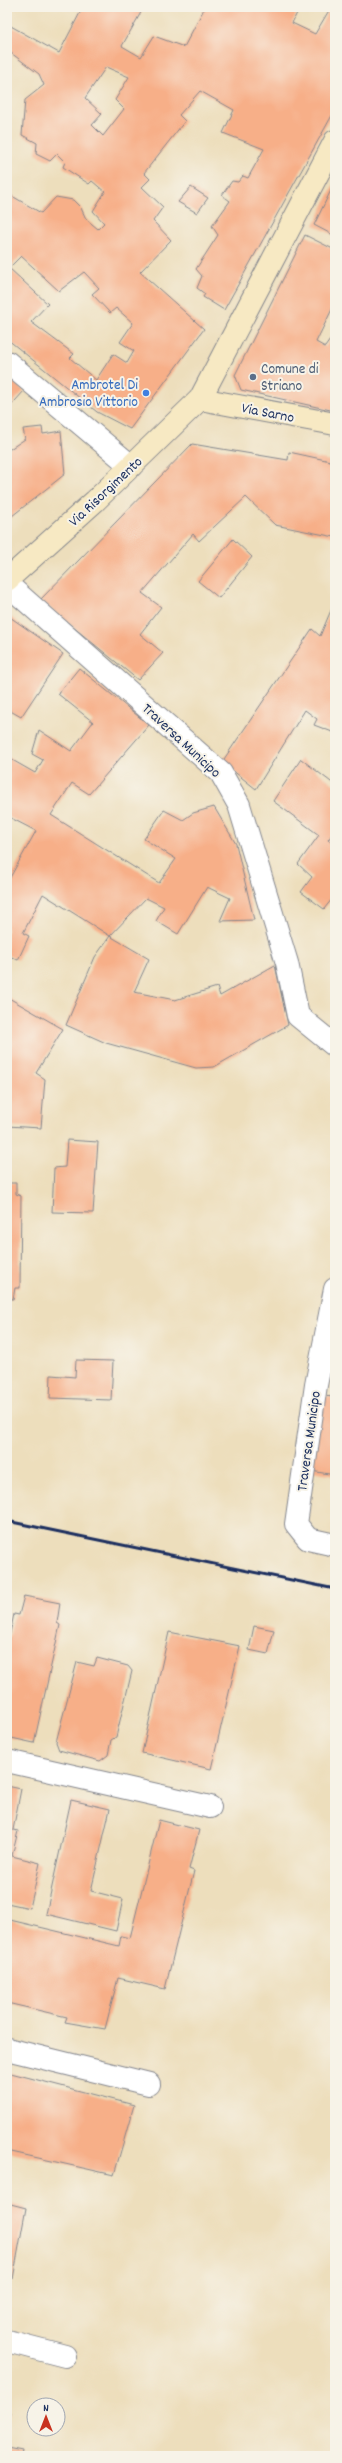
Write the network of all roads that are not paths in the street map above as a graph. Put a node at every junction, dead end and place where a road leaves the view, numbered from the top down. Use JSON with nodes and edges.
{"nodes":[{"id":1,"x":335,"y":140,"type":"edge"},
{"id":2,"x":7,"y":362,"type":"edge"},
{"id":3,"x":200,"y":399,"type":"junction"},
{"id":4,"x":335,"y":424,"type":"edge"},
{"id":5,"x":131,"y":466,"type":"junction"},
{"id":6,"x":7,"y":580,"type":"edge"},
{"id":7,"x":7,"y":584,"type":"edge"},
{"id":8,"x":335,"y":1046,"type":"edge"},
{"id":9,"x":335,"y":1289,"type":"edge"},
{"id":10,"x":335,"y":1545,"type":"edge"},
{"id":11,"x":7,"y":1761,"type":"edge"},
{"id":12,"x":210,"y":1807,"type":"dead end"},
{"id":13,"x":7,"y":2049,"type":"edge"},
{"id":14,"x":149,"y":2084,"type":"dead end"},
{"id":15,"x":7,"y":2341,"type":"edge"},
{"id":16,"x":65,"y":2356,"type":"dead end"}],
"edges":[{"from":1,"to":3,"type":"main road","name":"Via Risorgimento"},
{"from":2,"to":5,"type":"street"},
{"from":3,"to":4,"type":"main road","name":"Via Sarno"},
{"from":3,"to":5,"type":"main road","name":"Via Risorgimento"},
{"from":5,"to":6,"type":"main road","name":"Via Risorgimento"},
{"from":7,"to":8,"type":"street","name":"Traversa Municipo"},
{"from":9,"to":10,"type":"street","name":"Traversa Municipo"},
{"from":11,"to":12,"type":"street"},
{"from":13,"to":14,"type":"street"},
{"from":15,"to":16,"type":"street"}]}
